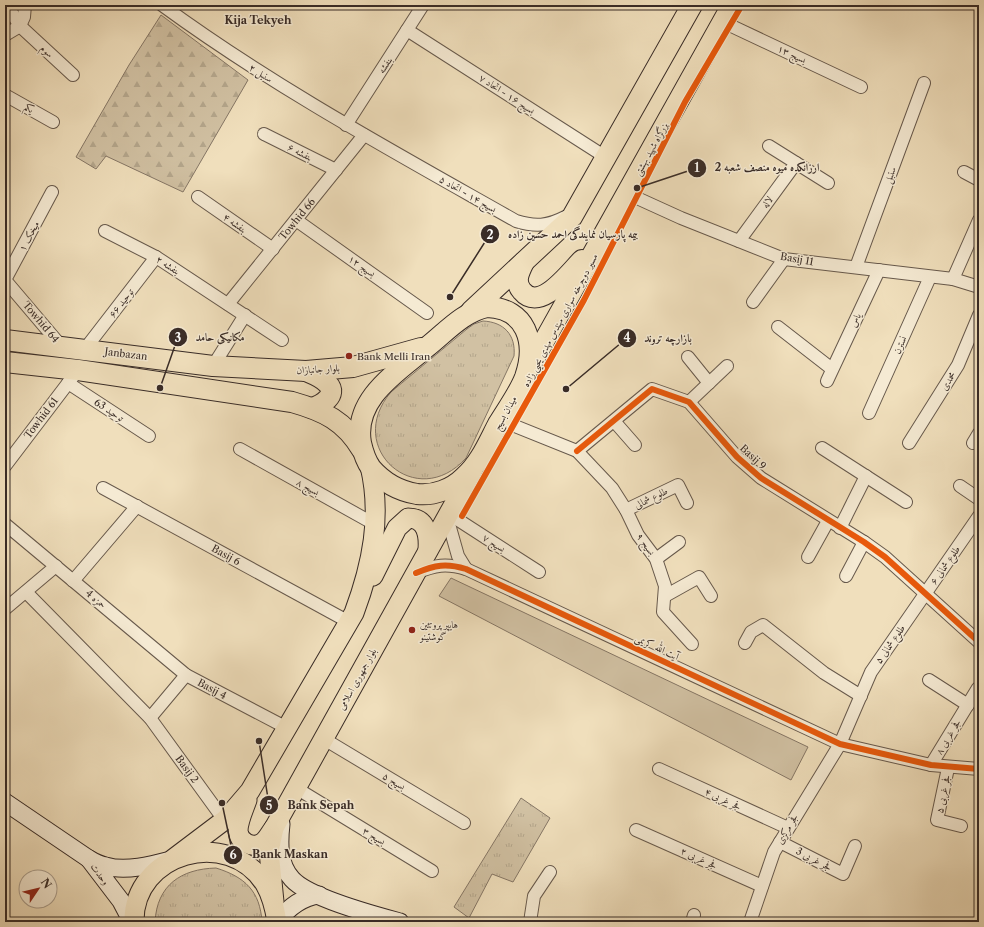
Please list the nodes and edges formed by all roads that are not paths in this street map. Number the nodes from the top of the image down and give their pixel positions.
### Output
1 (7, 5) edge
2 (25, 5) edge
3 (162, 5) edge
4 (423, 5) edge
5 (692, 5) edge
6 (727, 13) edge
7 (20, 26) junction
8 (407, 30) junction
9 (5, 36) edge
10 (73, 75) dead end
11 (924, 83) dead end
12 (861, 87) dead end
13 (5, 95) edge
14 (53, 122) dead end
15 (346, 125) junction
16 (264, 134) dead end
17 (364, 135) junction
18 (769, 146) dead end
19 (607, 158) junction
20 (796, 163) junction
21 (336, 170) junction
22 (964, 172) dead end
23 (979, 180) edge
24 (828, 183) dead end
25 (52, 192) dead end
26 (626, 193) junction
27 (198, 197) dead end
28 (577, 210) junction
29 (296, 220) junction
30 (979, 220) edge
31 (105, 232) dead end
32 (601, 238) junction
33 (739, 242) junction
34 (273, 249) junction
35 (156, 257) junction
36 (784, 259) junction
37 (524, 262) junction
38 (856, 267) junction
39 (879, 270) junction
40 (930, 278) junction
41 (953, 279) junction
42 (5, 280) edge
43 (979, 287) edge
44 (753, 302) dead end
45 (228, 304) junction
46 (427, 313) dead end
47 (245, 315) junction
48 (466, 315) junction
49 (979, 315) edge
50 (778, 327) dead end
51 (5, 340) edge
52 (282, 340) dead end
53 (433, 342) junction
54 (61, 346) junction
55 (85, 349) junction
56 (688, 357) dead end
57 (5, 362) edge
58 (213, 366) junction
59 (727, 366) dead end
60 (832, 369) junction
61 (306, 371) junction
62 (73, 377) junction
63 (524, 377) junction
64 (827, 381) dead end
65 (709, 383) junction
66 (689, 402) junction
67 (312, 408) junction
68 (869, 413) dead end
69 (500, 420) junction
70 (614, 421) junction
71 (149, 436) dead end
72 (909, 443) dead end
73 (635, 445) dead end
74 (822, 448) dead end
75 (240, 449) dead end
76 (577, 452) junction
77 (366, 459) junction
78 (476, 465) junction
79 (5, 466) edge
80 (866, 476) junction
81 (960, 486) dead end
82 (103, 488) dead end
83 (979, 499) edge
84 (906, 502) dead end
85 (687, 503) dead end
86 (137, 506) junction
87 (626, 510) junction
88 (448, 515) junction
89 (979, 516) edge
90 (828, 521) junction
91 (5, 524) edge
92 (376, 525) junction
93 (840, 528) junction
94 (679, 542) dead end
95 (864, 542) junction
96 (428, 550) junction
97 (808, 557) dead end
98 (656, 559) junction
99 (56, 566) junction
100 (466, 569) junction
101 (539, 572) dead end
102 (416, 573) junction
103 (846, 576) dead end
104 (73, 581) junction
105 (26, 592) junction
106 (925, 594) junction
107 (664, 596) junction
108 (711, 596) dead end
109 (5, 609) edge
110 (352, 618) junction
111 (979, 642) edge
112 (744, 643) dead end
113 (692, 644) dead end
114 (186, 675) junction
115 (928, 680) dead end
116 (978, 688) edge
117 (860, 696) junction
118 (968, 705) junction
119 (150, 718) junction
120 (286, 728) junction
121 (324, 739) junction
122 (840, 744) junction
123 (931, 766) junction
124 (948, 768) junction
125 (659, 769) dead end
126 (979, 769) edge
127 (296, 788) junction
128 (250, 791) junction
129 (5, 802) edge
130 (224, 820) junction
131 (278, 821) junction
132 (464, 823) dead end
133 (961, 826) dead end
134 (788, 828) junction
135 (636, 830) dead end
136 (780, 842) junction
137 (855, 846) dead end
138 (89, 859) junction
139 (173, 859) junction
140 (432, 871) dead end
141 (550, 872) dead end
142 (762, 886) junction
143 (319, 895) junction
144 (274, 902) junction
145 (366, 917) edge
146 (133, 922) edge
147 (277, 922) edge
148 (400, 922) edge
149 (530, 922) edge
150 (750, 922) edge

1 - 7 street, سوم
2 - 7 street
3 - 15 street, سنبل ۲
4 - 8 street, بنفشه
5 - 19 highway
6 - 12 street, بسیج ۱۳
6 - 26 highway, بزرگراه شهید بهشتی
7 - 9 street
7 - 10 street, سوم
8 - 15 street, بنفشه
8 - 19 street, بسیج ۱۶ - اتحاد ۷
11 - 38 street, سنبل
13 - 14 street, یکم
15 - 17 street, سنبل ۲
16 - 21 street, بنفشه ۶
17 - 21 street, Towhid 66
17 - 28 street, بسیج ۱۴ - اتحاد ۵
18 - 20 street
19 - 28 highway
20 - 24 street
20 - 33 street, لاله
21 - 29 street, Towhid 66
22 - 23 street
25 - 42 street, میخک ۱
26 - 32 highway, بزرگراه شهید بهشتی
26 - 33 street, Basij 11
27 - 34 street, بنفشه ۴
28 - 37 highway
29 - 34 street, Towhid 66
29 - 46 street, بسیج ۱۲
30 - 41 street
31 - 35 street, بنفشه ۲
32 - 37 highway
32 - 63 highway, بزرگراه شهید بهشتی
33 - 36 street, Basij 11
34 - 45 street, Towhid 66
35 - 45 street, بنفشه ۲
35 - 55 street, توحید ۶۶
36 - 38 street, Basij 11
36 - 44 street
37 - 48 highway
38 - 39 street, Basij 11
39 - 40 street, Basij 11
39 - 60 street, یاس
40 - 41 street, Basij 11
40 - 68 street, نسترن
41 - 43 street, Basij 11
42 - 54 street, Towhid 64
45 - 47 street, بنفشه ۲
47 - 52 street, بنفشه ۲
47 - 58 street
48 - 53 highway, میدان بسیج
48 - 63 highway, میدان بسیج
49 - 72 street, محمدی
50 - 60 street
51 - 54 highway, Janbazan
53 - 61 highway, بلوار جانبازان
53 - 77 highway, میدان بسیج
54 - 55 highway, Janbazan
55 - 58 highway, Janbazan
56 - 65 street
57 - 62 highway
58 - 61 highway, Janbazan
59 - 65 street
60 - 64 street, یاس
61 - 67 highway
62 - 67 highway
62 - 71 street, توحید 63
62 - 79 street, Towhid 61
63 - 69 highway, میدان بسیج
65 - 66 street
66 - 70 street
66 - 90 street, Basij 9
67 - 77 highway
69 - 76 street
69 - 78 highway, میدان بسیج
70 - 73 street
70 - 76 street
74 - 80 street
75 - 92 street, بسیج ۸
76 - 87 street, بسیج ۹
77 - 78 highway, میدان بسیج
77 - 92 main road
78 - 88 main road, بلوار جمهوری اسلامی
80 - 84 street
80 - 93 street
81 - 83 street
82 - 86 street, Basij 6
85 - 87 street, طلوع شمالی
86 - 104 street
86 - 110 street, Basij 6
87 - 98 street, بسیج ۹
88 - 96 main road, بلوار جمهوری اسلامی
88 - 100 street
88 - 101 street, بسیج ۷
89 - 106 street, طلوع شمالی ۶
90 - 93 street, Basij 9
90 - 97 street
91 - 99 street, حمزه 4
92 - 110 main road
93 - 95 street, Basij 9
94 - 98 street
95 - 103 street
95 - 106 street, Basij 9
96 - 102 main road, بلوار جمهوری اسلامی
96 - 110 main road
98 - 107 street, بسیج ۹
99 - 104 street, حمزه 4
99 - 105 street
100 - 102 street, آیت الله کریمی
100 - 122 street, آیت الله کریمی
102 - 121 main road, بلوار جمهوری اسلامی
104 - 114 street, حمزه 4
105 - 109 street
105 - 119 street, Basij 2
106 - 111 street, Basij 9
106 - 117 street, طلوع شمالی ۵
107 - 108 street
107 - 113 street, بسیج ۹
110 - 120 main road
112 - 117 street
114 - 119 street, Basij 4
114 - 120 street, Basij 4
115 - 118 street
116 - 118 street, فجر غربی ۸
117 - 122 street, طلوع شمالی ۵
118 - 123 street, فجر غربی ۸
119 - 130 street, Basij 2
120 - 128 main road
121 - 127 main road, بلوار جمهوری اسلامی
121 - 132 street, بسیج ۵
122 - 123 street, آیت الله کریمی
122 - 134 street, فجر مرکزی
123 - 124 street
124 - 126 street
124 - 133 street, فجر غربی ۵
125 - 134 street, فجر غربی ۴
127 - 131 main road, بلوار جمهوری اسلامی
127 - 140 street, بسیج ۳
128 - 130 main road
128 - 131 main road
129 - 138 main road
130 - 139 main road
131 - 143 main road
131 - 144 main road, بلوار جمهوری اسلامی
134 - 136 street, فجر مرکزی
135 - 142 street, فجر غربی ۲
136 - 137 street, فجر غربی 3
136 - 142 street, فجر مرکزی
138 - 139 main road, وحدت
138 - 146 main road, وحدت
139 - 144 main road
139 - 146 main road
141 - 149 street
142 - 150 street, فجر مرکزی
143 - 145 main road
143 - 147 main road
144 - 147 main road, بلوار جمهوری اسلامی
145 - 148 main road

